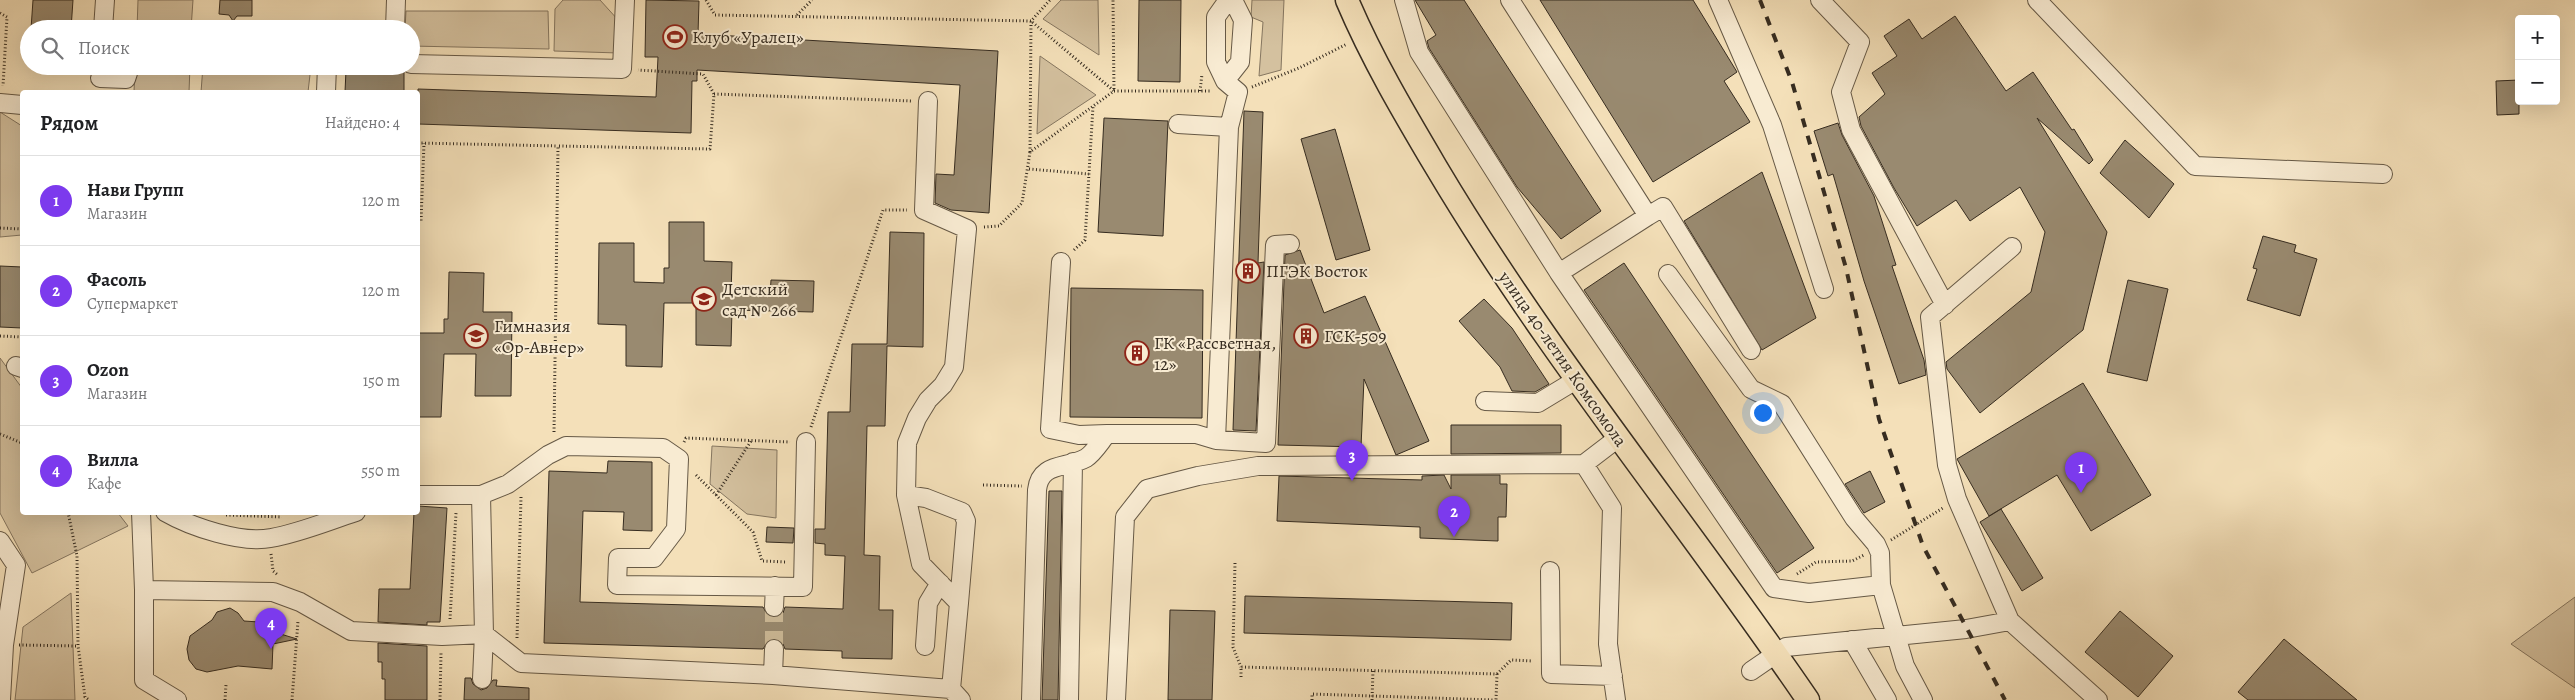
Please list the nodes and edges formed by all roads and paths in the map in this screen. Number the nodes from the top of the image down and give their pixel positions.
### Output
1 (105, 0) edge
2 (396, 0) edge
3 (625, 0) edge
4 (706, 0) edge
5 (812, 0) edge
6 (1050, 0) edge
7 (1112, 0) edge
8 (1228, 0) edge
9 (1233, 0) edge
10 (1347, 0) edge
11 (1404, 0) edge
12 (1510, 0) edge
13 (1718, 0) edge
14 (1820, 0) edge
15 (2037, 0) edge
16 (0, 13) edge
17 (796, 15) junction
18 (104, 20) edge
19 (395, 20) edge
20 (1031, 22) junction
21 (1347, 43) dead end
22 (420, 64) edge
23 (622, 69) junction
24 (127, 75) edge
25 (327, 75) edge
26 (100, 79) edge
27 (1232, 87) junction
28 (326, 90) edge
29 (1114, 91) junction
30 (714, 94) junction
31 (928, 101) joint
32 (1, 103) edge
33 (20, 105) edge
34 (1093, 106) junction
35 (1178, 124) dead end
36 (1229, 127) junction
37 (420, 143) edge
38 (424, 143) junction
39 (558, 146) junction
40 (1030, 152) junction
41 (1029, 170) junction
42 (1089, 174) junction
43 (2383, 174) dead end
44 (924, 210) junction
45 (1648, 216) junction
46 (420, 221) edge
47 (0, 228) edge
48 (20, 229) edge
49 (967, 229) junction
50 (1290, 244) dead end
51 (2012, 247) dead end
52 (1061, 262) joint
53 (1559, 272) junction
54 (1668, 274) dead end
55 (1824, 289) dead end
56 (1945, 305) junction
57 (0, 336) edge
58 (20, 337) edge
59 (1751, 350) dead end
60 (1576, 380) junction
61 (1485, 400) dead end
62 (556, 428) dead end
63 (0, 434) edge
64 (1107, 434) junction
65 (1618, 438) junction
66 (752, 440) junction
67 (1216, 440) junction
68 (20, 442) edge
69 (806, 442) junction
70 (679, 459) junction
71 (1073, 462) junction
72 (1584, 464) junction
73 (983, 484) dead end
74 (1037, 486) junction
75 (522, 491) dead end
76 (906, 494) junction
77 (420, 495) edge
78 (481, 495) junction
79 (716, 495) junction
80 (457, 496) junction
81 (1957, 499) junction
82 (69, 515) edge
83 (141, 515) edge
84 (170, 515) edge
85 (220, 515) dead end
86 (336, 515) edge
87 (302, 520) edge
88 (0, 541) edge
89 (1877, 548) junction
90 (272, 556) dead end
91 (803, 562) junction
92 (1235, 563) dead end
93 (1550, 571) dead end
94 (280, 576) dead end
95 (940, 583) junction
96 (1881, 585) junction
97 (775, 586) junction
98 (1774, 588) junction
99 (144, 590) junction
100 (300, 602) junction
101 (959, 603) junction
102 (774, 607) tunnel mouth
103 (2010, 621) junction
104 (484, 634) junction
105 (442, 636) junction
106 (1896, 636) junction
107 (1852, 640) junction
108 (78, 646) junction
109 (925, 646) dead end
110 (774, 649) tunnel mouth
111 (6, 652) edge
112 (1776, 653) junction
113 (521, 663) junction
114 (1241, 667) junction
115 (1373, 670) junction
116 (1751, 671) dead end
117 (773, 675) junction
118 (1613, 676) junction
119 (1241, 677) dead end
120 (482, 679) dead end
121 (226, 685) dead end
122 (956, 695) edge
123 (1372, 698) edge
124 (1, 700) edge
125 (89, 700) edge
126 (177, 700) edge
127 (225, 700) edge
128 (292, 700) edge
129 (440, 700) edge
130 (1031, 700) edge
131 (1069, 700) edge
132 (1116, 700) edge
133 (1312, 700) edge
134 (1495, 700) edge
135 (1616, 700) edge
136 (1808, 700) edge
137 (1887, 700) edge
138 (1923, 700) edge
139 (2098, 700) edge

1 - 18 street
2 - 19 street
3 - 23 street
4 - 17 path
5 - 17 path
6 - 20 path
7 - 29 path
8 - 27 street
9 - 27 street
10 - 60 main road, улица 40-летия Комсомола
11 - 53 street
12 - 45 street
13 - 55 street
14 - 56 street
15 - 43 street
16 - 32 path
17 - 20 path
20 - 29 path
20 - 40 path
21 - 27 path
22 - 23 street
23 - 30 path
24 - 26 street
25 - 28 street
27 - 29 path
27 - 36 street
29 - 34 path
30 - 31 path
30 - 39 path
31 - 44 street
32 - 33 street
34 - 40 path
34 - 42 path
35 - 36 street
36 - 67 street
37 - 38 path
38 - 39 path
38 - 46 path
39 - 62 path
40 - 41 path
41 - 42 path
41 - 49 path
42 - 52 path
44 - 49 street
44 - 69 path
45 - 53 street
45 - 59 street
47 - 48 path
49 - 76 street
50 - 67 street
51 - 56 street
52 - 64 street
53 - 98 street
54 - 89 street
56 - 81 street
57 - 58 path
60 - 61 street
60 - 65 main road, улица 40-летия Комсомола
63 - 68 path
64 - 67 street
64 - 71 street
65 - 72 street
65 - 112 main road, улица 40-летия Комсомола
66 - 69 path
66 - 70 path
66 - 79 path
69 - 91 street
70 - 78 street
70 - 79 path
70 - 97 street
71 - 74 street
71 - 131 street
72 - 118 street
72 - 132 street
73 - 74 path
74 - 130 street
75 - 113 path
76 - 95 street
76 - 101 street
77 - 80 street
78 - 80 street
78 - 104 street
79 - 91 path
80 - 105 path
81 - 89 path
81 - 103 street
82 - 108 path
83 - 99 street
84 - 87 street
85 - 87 path
86 - 87 street
88 - 111 street
89 - 96 street
89 - 98 path
90 - 94 path
91 - 97 street
92 - 114 path
93 - 118 street
95 - 101 street
95 - 109 street
96 - 98 street
96 - 106 street
97 - 102 street
99 - 100 street
99 - 126 street
100 - 105 street
100 - 128 path
101 - 122 street
103 - 106 street
103 - 139 street
104 - 105 street
104 - 113 street
104 - 120 street
105 - 129 path
106 - 107 street
106 - 138 street
107 - 112 street
107 - 137 street
108 - 111 path
108 - 125 path
110 - 117 street
111 - 124 street
112 - 116 street
112 - 136 main road, улица 40-летия Комсомола
113 - 117 street
114 - 115 path
114 - 119 path
115 - 123 path
115 - 134 path
117 - 122 street
118 - 135 street
121 - 127 path
123 - 133 path
123 - 134 path

